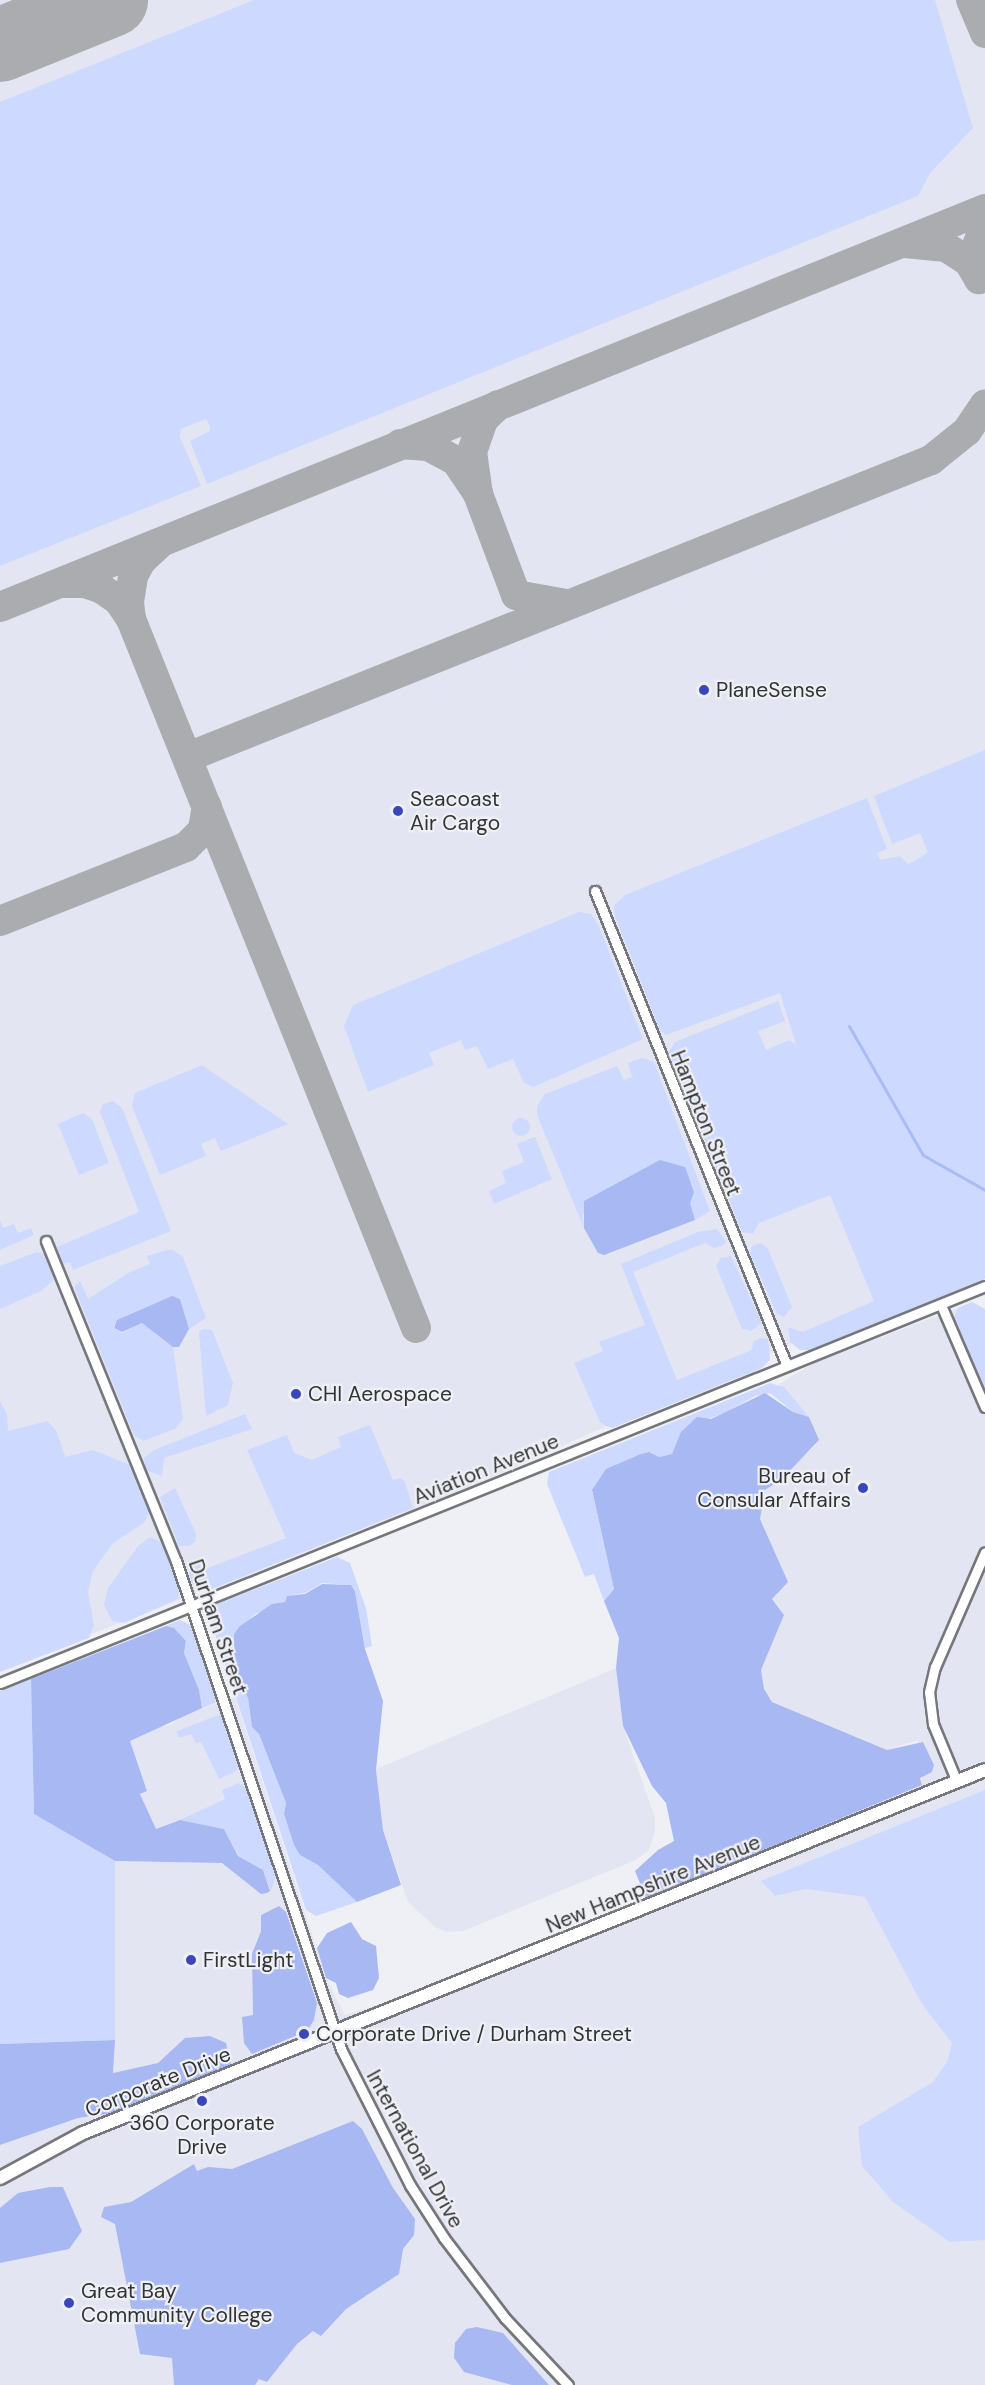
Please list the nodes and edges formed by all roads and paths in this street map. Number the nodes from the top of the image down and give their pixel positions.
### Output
1 (596, 891) dead end
2 (46, 1241) dead end
3 (985, 1286) edge
4 (941, 1305) junction
5 (788, 1366) junction
6 (985, 1407) edge
7 (985, 1552) edge
8 (192, 1606) junction
9 (0, 1683) edge
10 (985, 1770) edge
11 (957, 1782) junction
12 (335, 2033) junction
13 (0, 2178) edge
14 (568, 2385) edge

1 - 5 street, Hampton Street
2 - 8 street, Durham Street
3 - 4 street, Aviation Avenue
4 - 5 street, Aviation Avenue
4 - 6 street
5 - 8 street, Aviation Avenue
7 - 11 street
8 - 9 street, Aviation Avenue
8 - 12 street, Durham Street
10 - 11 street, New Hampshire Avenue
11 - 12 street, New Hampshire Avenue
12 - 13 street, Corporate Drive
12 - 14 street, International Drive

